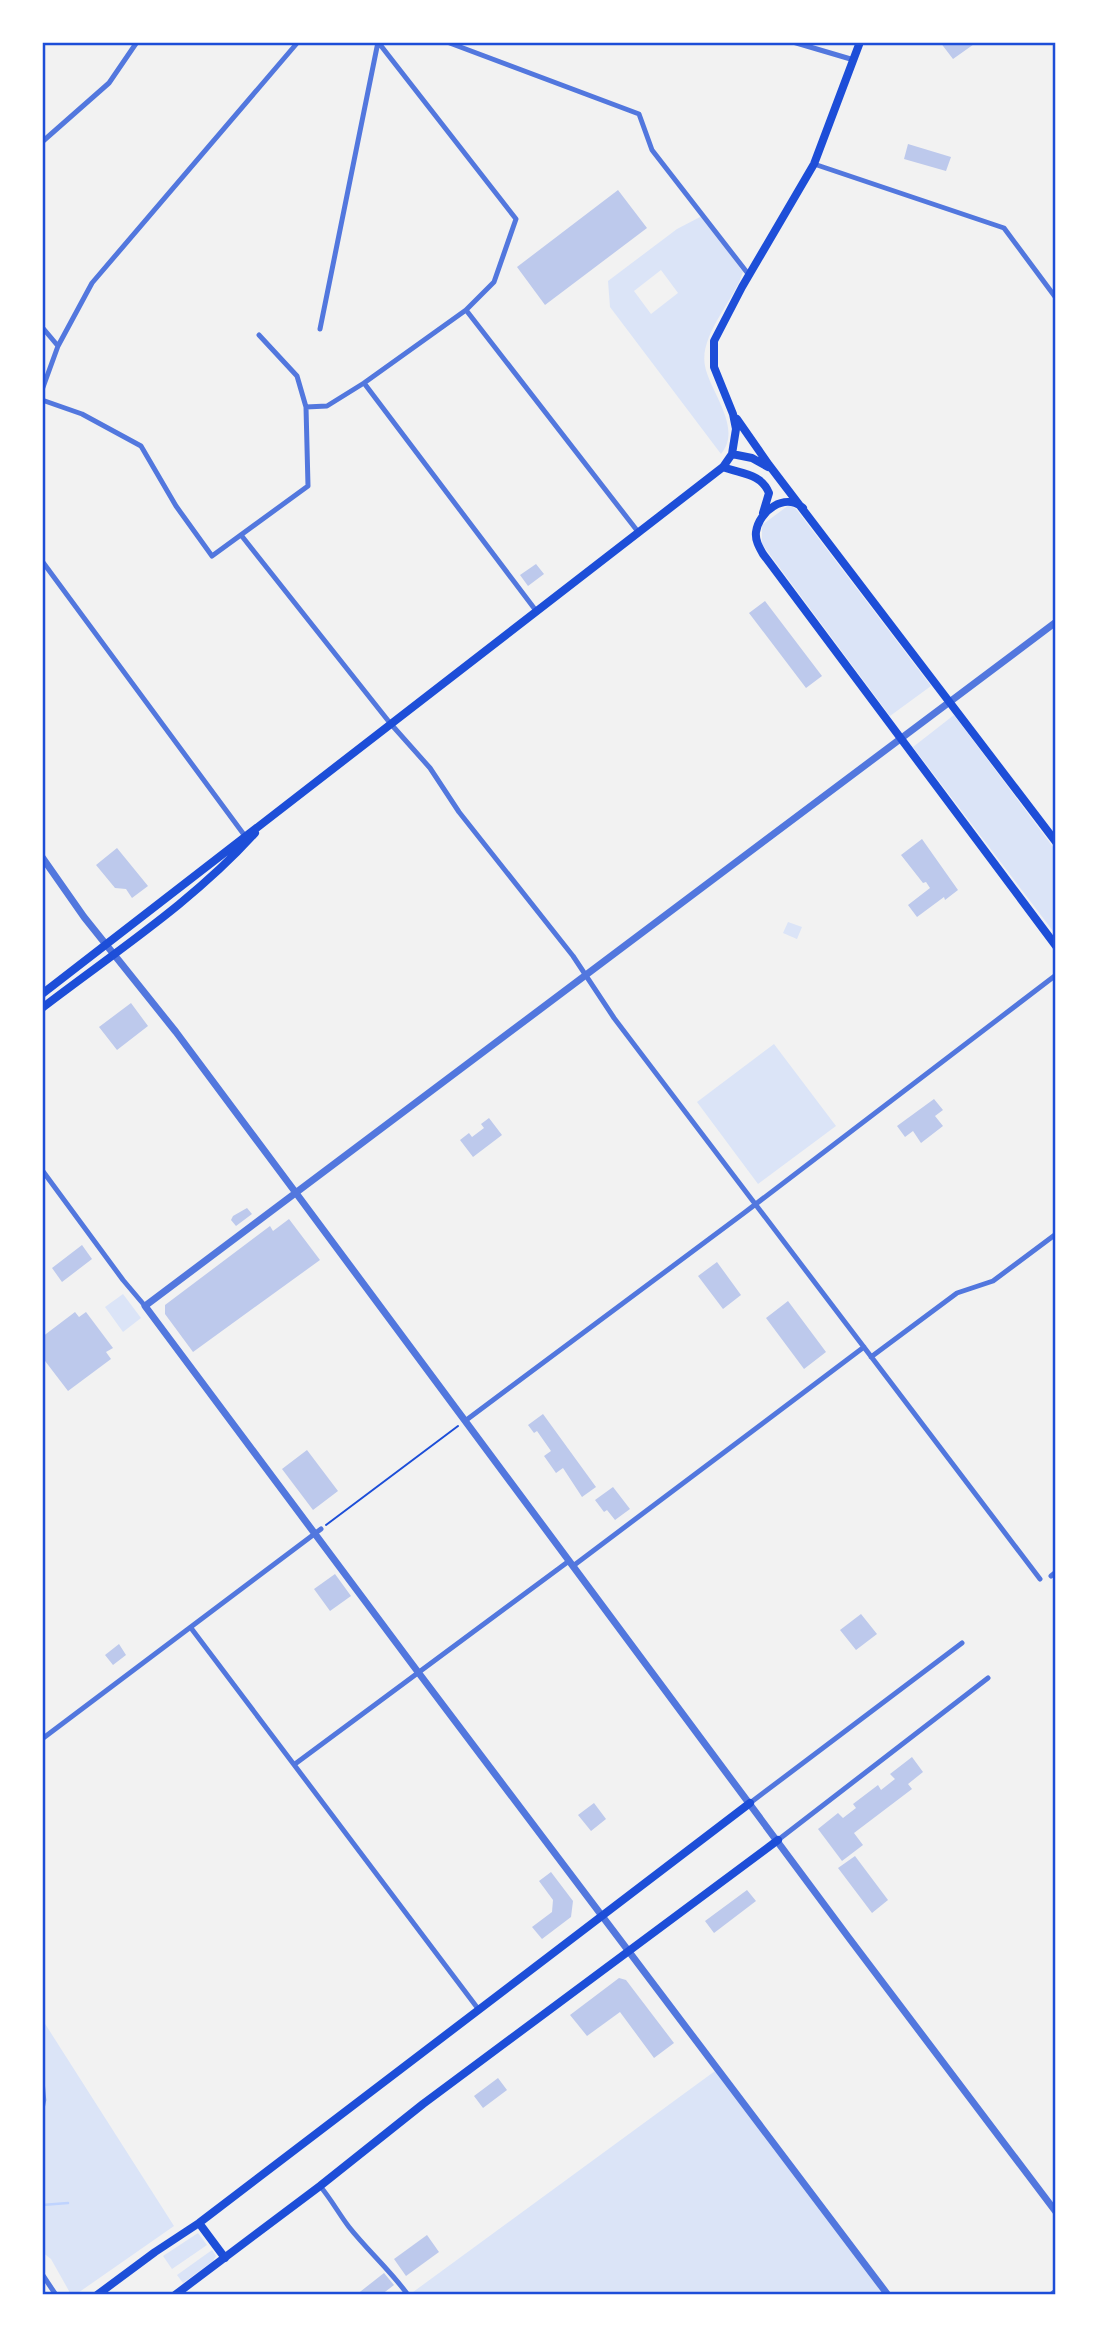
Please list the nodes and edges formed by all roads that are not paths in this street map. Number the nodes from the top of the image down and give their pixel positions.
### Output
1 (136, 42) edge
2 (298, 42) edge
3 (378, 42) edge
4 (384, 42) edge
5 (396, 42) edge
6 (447, 42) edge
7 (793, 42) edge
8 (860, 42) edge
9 (854, 60) junction
10 (42, 142) edge
11 (814, 164) junction
12 (749, 275) junction
13 (1056, 298) edge
14 (466, 310) junction
15 (42, 327) edge
16 (320, 329) dead end
17 (259, 335) dead end
18 (58, 346) junction
19 (364, 383) junction
20 (42, 390) edge
21 (42, 400) edge
22 (306, 407) junction
23 (733, 414) junction
24 (732, 454) junction
25 (723, 467) junction
26 (775, 472) junction
27 (803, 508) junction
28 (761, 519) junction
29 (639, 533) junction
30 (241, 534) junction
31 (42, 561) edge
32 (537, 612) junction
33 (1056, 622) edge
34 (950, 701) junction
35 (390, 723) junction
36 (901, 739) junction
37 (279, 809) junction
38 (245, 836) junction
39 (1056, 842) edge
40 (42, 857) edge
41 (105, 945) junction
42 (1056, 946) edge
43 (113, 954) junction
44 (585, 975) junction
45 (1056, 975) edge
46 (42, 994) edge
47 (42, 1009) edge
48 (42, 1170) edge
49 (296, 1193) junction
50 (755, 1204) junction
51 (1056, 1234) edge
52 (145, 1306) junction
53 (864, 1347) junction
54 (871, 1357) junction
55 (465, 1421) junction
56 (318, 1531) junction
57 (571, 1563) junction
58 (1040, 1579) dead end
59 (191, 1628) junction
60 (962, 1643) dead end
61 (418, 1672) junction
62 (988, 1678) dead end
63 (42, 1739) edge
64 (295, 1764) junction
65 (750, 1803) junction
66 (778, 1840) junction
67 (602, 1914) junction
68 (629, 1950) junction
69 (479, 2010) junction
70 (320, 2186) junction
71 (1056, 2212) edge
72 (199, 2223) junction
73 (225, 2258) junction
74 (42, 2274) edge
75 (1056, 2292) edge
76 (56, 2295) edge
77 (97, 2295) edge
78 (175, 2295) edge
79 (408, 2295) edge
80 (888, 2295) edge
81 (1052, 2295) edge

1 - 10 street
2 - 18 street
3 - 14 street
3 - 16 street
4 - 5 street
6 - 12 street
7 - 9 street
8 - 9 main road
9 - 11 main road
11 - 12 main road
11 - 13 street
12 - 23 main road
14 - 19 street
14 - 29 street
15 - 18 street
17 - 22 street
18 - 20 street
19 - 22 street
19 - 32 street
21 - 30 street
22 - 30 street
23 - 24 main road
23 - 26 main road
24 - 25 main road
24 - 26 main road
25 - 28 main road
25 - 29 main road
26 - 27 main road
27 - 28 main road
27 - 34 main road
28 - 36 main road
29 - 32 main road
30 - 35 street
31 - 38 street
32 - 35 main road
33 - 34 street
34 - 36 street
34 - 39 main road
35 - 37 main road
35 - 44 street
36 - 42 main road
36 - 44 street
37 - 38 main road
37 - 43 main road
38 - 41 main road
40 - 41 street
41 - 43 street
41 - 46 main road
43 - 47 main road
43 - 49 street
44 - 49 street
44 - 50 street
45 - 50 street
48 - 52 street
49 - 52 street
49 - 55 street
50 - 53 street
50 - 55 street
51 - 54 street
52 - 56 street
53 - 54 street
53 - 57 street
54 - 58 street
55 - 57 street
56 - 59 street
56 - 61 street
57 - 61 street
57 - 65 street
59 - 63 street
59 - 64 street
60 - 65 street
61 - 64 street
61 - 67 street
62 - 66 street
64 - 69 street
65 - 66 street
65 - 67 main road
66 - 68 main road
66 - 71 street
67 - 68 street
67 - 69 main road
68 - 70 main road
68 - 80 street
69 - 72 main road
70 - 73 main road
70 - 79 street
72 - 73 main road
72 - 77 main road
73 - 78 main road
74 - 76 street
75 - 81 street

